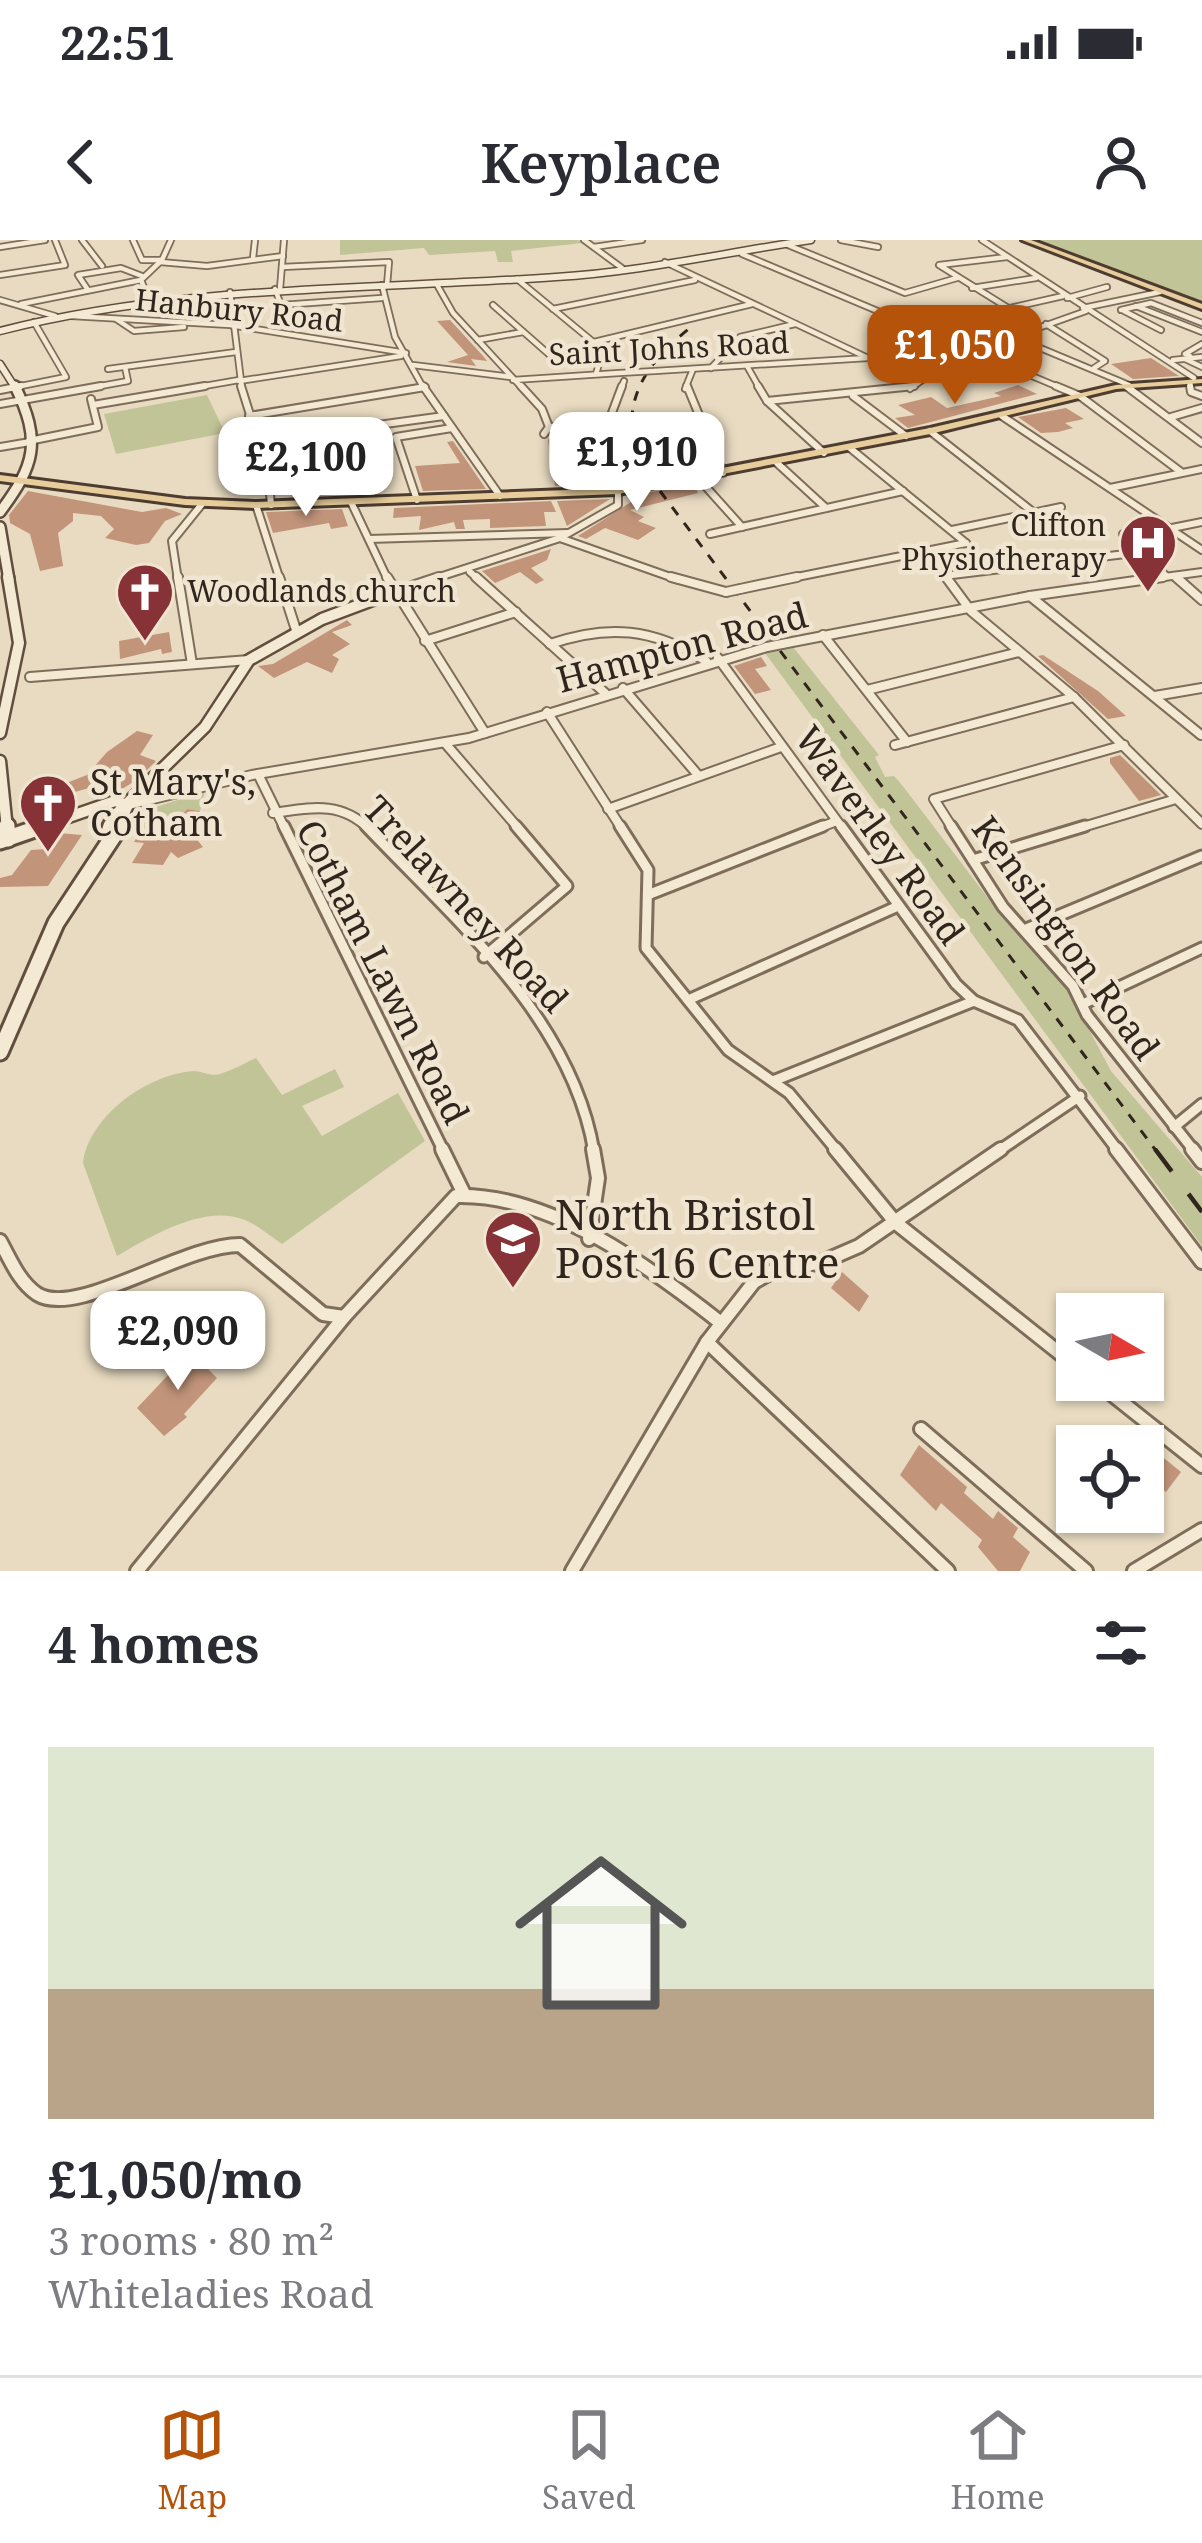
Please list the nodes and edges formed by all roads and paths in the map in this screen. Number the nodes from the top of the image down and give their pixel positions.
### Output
1 (45, 240) edge
2 (56, 240) edge
3 (82, 240) edge
4 (134, 240) edge
5 (171, 240) edge
6 (255, 240) edge
7 (284, 240) edge
8 (584, 240) edge
9 (642, 240) edge
10 (811, 240) edge
11 (841, 240) edge
12 (982, 240) edge
13 (1025, 240) edge
14 (0, 243) edge
15 (788, 245) junction
16 (878, 247) dead end
17 (594, 248) junction
18 (742, 254) junction
19 (283, 256) junction
20 (1007, 257) junction
21 (253, 258) junction
22 (161, 261) junction
23 (665, 262) junction
24 (102, 266) dead end
25 (282, 267) junction
26 (622, 268) junction
27 (888, 274) dead end
28 (142, 278) junction
29 (957, 278) junction
30 (1036, 278) junction
31 (517, 279) junction
32 (870, 279) junction
33 (0, 280) edge
34 (695, 280) junction
35 (436, 283) junction
36 (385, 285) junction
37 (1107, 287) dead end
38 (972, 288) junction
39 (277, 289) junction
40 (88, 290) junction
41 (230, 292) junction
42 (1160, 292) junction
43 (27, 294) dead end
44 (1065, 297) junction
45 (382, 298) junction
46 (39, 299) junction
47 (0, 300) edge
48 (150, 302) junction
49 (21, 304) junction
50 (752, 304) junction
51 (1108, 304) junction
52 (494, 305) dead end
53 (1136, 306) junction
54 (1008, 308) junction
55 (1202, 308) edge
56 (554, 309) junction
57 (949, 310) dead end
58 (1084, 310) junction
59 (1121, 310) junction
60 (70, 313) junction
61 (55, 316) junction
62 (999, 316) dead end
63 (34, 322) junction
64 (1202, 323) edge
65 (795, 324) junction
66 (1046, 324) junction
67 (241, 327) junction
68 (0, 331) edge
69 (1161, 331) dead end
70 (523, 332) junction
71 (1202, 332) edge
72 (1016, 336) junction
73 (478, 340) junction
74 (594, 342) junction
75 (1202, 344) edge
76 (236, 352) junction
77 (971, 352) junction
78 (406, 354) junction
79 (911, 356) junction
80 (552, 357) dead end
81 (1189, 357) junction
82 (1202, 357) edge
83 (868, 358) junction
84 (1172, 360) dead end
85 (0, 364) edge
86 (413, 364) junction
87 (747, 366) junction
88 (125, 367) junction
89 (1202, 367) edge
90 (711, 368) junction
91 (1094, 368) junction
92 (108, 369) dead end
93 (693, 369) junction
94 (596, 374) junction
95 (512, 378) junction
96 (1197, 379) edge
97 (239, 381) junction
98 (624, 381) dead end
99 (1128, 385) junction
100 (424, 387) junction
101 (16, 388) junction
102 (0, 390) edge
103 (853, 396) junction
104 (1077, 396) junction
105 (1202, 396) edge
106 (91, 397) junction
107 (23, 400) junction
108 (767, 401) junction
109 (0, 404) edge
110 (1201, 409) edge
111 (249, 416) junction
112 (444, 416) junction
113 (1002, 416) junction
114 (1171, 417) junction
115 (356, 428) dead end
116 (452, 428) junction
117 (930, 431) junction
118 (906, 436) junction
119 (29, 442) junction
120 (1202, 442) edge
121 (0, 447) edge
122 (850, 448) junction
123 (824, 453) junction
124 (777, 463) junction
125 (1202, 469) edge
126 (1180, 472) junction
127 (723, 473) junction
128 (0, 478) edge
129 (698, 478) junction
130 (24, 482) junction
131 (1110, 488) junction
132 (618, 491) junction
133 (903, 491) junction
134 (495, 493) junction
135 (416, 500) junction
136 (351, 502) junction
137 (202, 504) junction
138 (256, 505) junction
139 (271, 505) junction
140 (1061, 507) dead end
141 (826, 508) junction
142 (0, 512) edge
143 (1033, 512) junction
144 (1202, 521) edge
145 (0, 527) edge
146 (742, 527) junction
147 (1170, 528) junction
148 (952, 530) junction
149 (569, 534) junction
150 (710, 534) dead end
151 (1123, 534) dead end
152 (369, 539) junction
153 (2, 547) edge
154 (1202, 550) edge
155 (926, 551) junction
156 (1142, 552) junction
157 (472, 571) junction
158 (1202, 572) edge
159 (1169, 575) junction
160 (944, 576) junction
161 (394, 592) junction
162 (1030, 596) junction
163 (1202, 600) edge
164 (967, 608) junction
165 (516, 612) junction
166 (296, 633) junction
167 (823, 635) junction
168 (425, 641) junction
169 (550, 644) junction
170 (1019, 652) junction
171 (249, 660) junction
172 (712, 660) junction
173 (192, 664) junction
174 (30, 677) dead end
175 (6, 679) edge
176 (622, 688) junction
177 (1202, 688) edge
178 (867, 690) junction
179 (605, 693) junction
180 (1155, 696) junction
181 (1074, 697) junction
182 (548, 712) junction
183 (0, 733) edge
184 (485, 733) junction
185 (1201, 735) edge
186 (907, 742) junction
187 (446, 743) junction
188 (895, 745) dead end
189 (1124, 745) junction
190 (781, 747) junction
191 (0, 761) edge
192 (170, 765) junction
193 (258, 774) junction
194 (698, 776) junction
195 (181, 790) junction
196 (161, 792) junction
197 (1176, 799) junction
198 (128, 805) junction
199 (608, 808) junction
200 (273, 813) junction
201 (834, 822) junction
202 (1202, 824) edge
203 (9, 839) edge
204 (1202, 856) edge
205 (974, 860) junction
206 (650, 894) junction
207 (896, 907) junction
208 (1024, 930) junction
209 (1202, 948) edge
210 (484, 957) junction
211 (688, 1000) junction
212 (974, 1001) junction
213 (1085, 1003) junction
214 (5, 1022) edge
215 (0, 1052) edge
216 (773, 1081) junction
217 (1080, 1096) junction
218 (1202, 1104) edge
219 (1174, 1127) junction
220 (1202, 1162) edge
221 (464, 1194) junction
222 (896, 1223) junction
223 (589, 1239) junction
224 (0, 1241) edge
225 (1202, 1262) edge
226 (344, 1317) junction
227 (721, 1323) junction
228 (706, 1342) junction
229 (1056, 1350) edge
230 (1120, 1401) edge
231 (921, 1429) dead end
232 (1202, 1466) edge
233 (1202, 1530) edge
234 (137, 1571) edge
235 (572, 1571) edge
236 (948, 1571) edge
237 (1086, 1571) edge
238 (1135, 1571) edge

1 - 14 street
2 - 33 street
3 - 24 street
4 - 22 street
5 - 22 street
6 - 21 street
7 - 19 street
8 - 17 street
9 - 17 street
10 - 15 street
11 - 16 street
12 - 20 street
13 - 42 main road
15 - 18 street
15 - 32 street
17 - 26 street
18 - 23 street
18 - 77 street
19 - 21 street
19 - 25 street
20 - 29 street
20 - 30 street
21 - 22 street
22 - 28 street
23 - 26 street
23 - 34 street
25 - 36 street
25 - 39 street
26 - 31 street
27 - 32 street
28 - 40 street
28 - 40 street
28 - 48 street
29 - 32 street
29 - 38 street
30 - 38 street
30 - 44 street
31 - 35 street
31 - 56 street
34 - 50 street
34 - 56 street
35 - 36 street
35 - 73 street
36 - 39 street
36 - 45 street
37 - 44 street
38 - 54 street
39 - 41 street
39 - 45 street
40 - 46 street
41 - 48 street
41 - 67 street
42 - 51 street
42 - 55 main road
43 - 46 street
44 - 54 street
44 - 58 street
45 - 78 street
46 - 49 street
47 - 49 street
48 - 60 street
49 - 61 street
50 - 65 street
50 - 74 street
51 - 58 street
51 - 59 street
52 - 70 street
53 - 59 street
53 - 64 street
53 - 71 street
54 - 62 street
56 - 74 street
57 - 72 street
58 - 66 street
58 - 96 street
59 - 69 street
60 - 61 street
60 - 67 street, Hanbury Road
61 - 63 street
63 - 68 street
63 - 101 street
65 - 83 street
65 - 90 street
66 - 72 street
66 - 91 street
67 - 76 street
67 - 78 street, Hanbury Road
70 - 73 street
70 - 80 street
72 - 91 street
73 - 95 street
74 - 94 street
75 - 81 street
76 - 88 street
76 - 97 street
77 - 79 street, Saint Johns Road
77 - 104 street
78 - 86 street
78 - 97 street
79 - 83 street, Saint Johns Road
79 - 103 street
81 - 82 street
81 - 84 street
81 - 89 street
83 - 87 street, Saint Johns Road
85 - 101 street
86 - 95 street, Saint Johns Road
86 - 100 street
87 - 90 street, Saint Johns Road
87 - 108 street
88 - 92 street
88 - 106 street
90 - 93 street, Saint Johns Road
91 - 99 street
93 - 94 street, Saint Johns Road, bridge
93 - 127 street
94 - 95 street, Saint Johns Road
95 - 98 street
96 - 99 main road
96 - 105 street
97 - 106 street
97 - 111 street
99 - 104 main road
99 - 114 street
100 - 111 street
100 - 112 street
101 - 102 street
101 - 107 street
103 - 108 street
103 - 118 street
104 - 113 main road
104 - 126 street
106 - 107 street
106 - 119 street
107 - 109 street
107 - 119 street
108 - 123 street
110 - 114 street
111 - 139 street
112 - 115 street
112 - 116 street
113 - 117 main road
113 - 131 street
114 - 120 street
116 - 134 street
116 - 135 street
117 - 118 main road
117 - 143 street
118 - 122 main road
119 - 121 street
119 - 130 street
122 - 123 main road
122 - 133 street
123 - 124 main road
124 - 127 main road
124 - 141 street
125 - 126 street
126 - 131 street
127 - 129 main road
128 - 130 main road
129 - 132 main road
129 - 146 street
130 - 137 main road
130 - 142 street
131 - 147 street
132 - 134 main road
132 - 149 street
133 - 141 street
133 - 148 street
134 - 135 main road
135 - 136 main road
136 - 139 main road
136 - 152 street
137 - 138 main road
137 - 173 street
138 - 139 main road
138 - 166 street
140 - 143 street
141 - 146 street
143 - 148 street
144 - 147 street
145 - 153 street
146 - 150 street
147 - 154 street
148 - 155 street
149 - 152 street
149 - 155 street, bridge
149 - 157 street
151 - 156 street
152 - 161 street
153 - 175 street
155 - 160 street
156 - 159 street
156 - 160 street
157 - 161 street
157 - 165 street
158 - 159 street, Hampton Road
159 - 162 street, Hampton Road
159 - 163 street
160 - 164 street
161 - 166 street
161 - 168 street
162 - 164 street, Hampton Road
162 - 180 street
164 - 167 street, Hampton Road
164 - 170 street
165 - 168 street
165 - 169 street
166 - 171 street
167 - 172 street, Hampton Road, bridge
167 - 178 street
168 - 184 street
169 - 172 street
169 - 179 street
170 - 178 street
170 - 181 street
171 - 173 street
171 - 192 street
172 - 176 street, Hampton Road
172 - 190 street, Waverley Road
173 - 174 street
175 - 183 street
176 - 179 street, Hampton Road
176 - 194 street
177 - 180 street
178 - 186 street
179 - 182 street, Hampton Road
180 - 185 street
181 - 186 street
181 - 189 street
182 - 184 street, Hampton Road
182 - 199 street
184 - 187 street, Hampton Road
186 - 188 street
187 - 193 street, Hampton Road
187 - 210 street
189 - 197 street
189 - 205 street, Kensington Road
190 - 194 street
190 - 201 street, Waverley Road
191 - 203 street
192 - 196 street
192 - 198 street
193 - 195 street, Hampton Road
193 - 200 street, Cotham Lawn Road
194 - 199 street
195 - 196 street, Hampton Road
195 - 198 street, Hampton Road
196 - 198 street, Hampton Road
197 - 202 street
197 - 205 street
198 - 203 street
198 - 214 street
199 - 206 street
200 - 210 street, Trelawney Road
200 - 221 street, Cotham Lawn Road
201 - 206 street
201 - 207 street, Waverley Road
204 - 208 street
205 - 208 street, Kensington Road
206 - 211 street
207 - 211 street
207 - 212 street, Waverley Road
208 - 213 street, Kensington Road
209 - 213 street
210 - 223 street, Trelawney Road
211 - 216 street
212 - 216 street
212 - 217 street, Waverley Road
213 - 219 street, Kensington Road
214 - 215 street
216 - 222 street
217 - 222 street
217 - 225 street
218 - 219 street
219 - 220 street, Kensington Road
221 - 223 street
221 - 226 street
222 - 227 street
222 - 229 street
223 - 227 street
224 - 226 street
226 - 234 street
227 - 228 street
228 - 235 street
228 - 236 street
230 - 232 street
231 - 237 street
233 - 238 street

